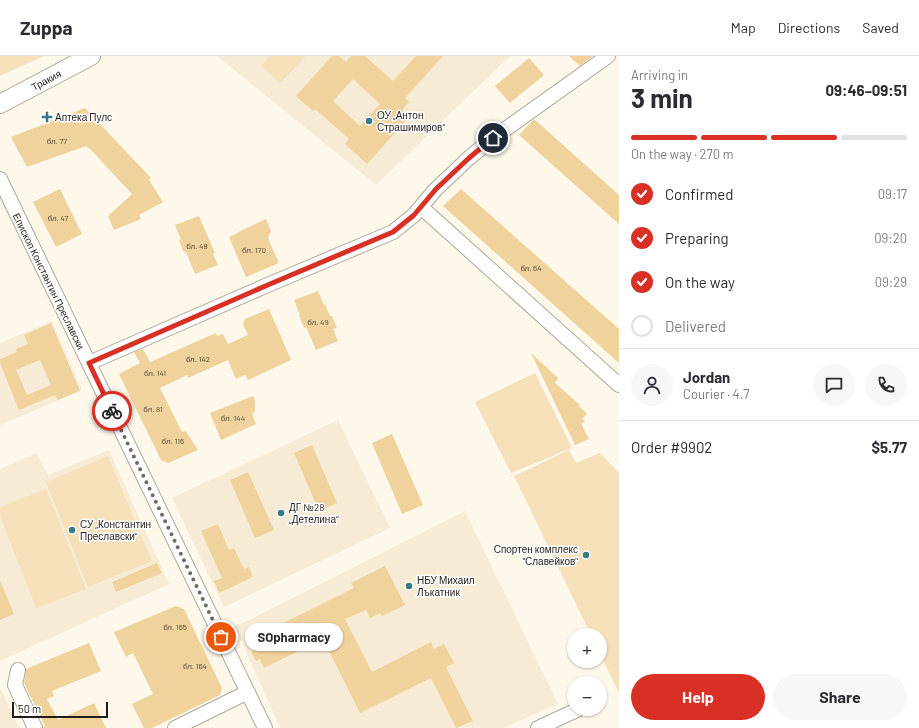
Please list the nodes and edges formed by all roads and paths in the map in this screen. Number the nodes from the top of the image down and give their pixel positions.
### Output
1 (91, 56) edge
2 (608, 56) edge
3 (0, 104) edge
4 (0, 179) edge
5 (421, 206) junction
6 (89, 363) junction
7 (619, 385) edge
8 (18, 670) dead end
9 (248, 692) junction
10 (567, 715) edge
11 (35, 728) edge
12 (175, 728) edge
13 (265, 728) edge
14 (538, 728) edge

1 - 3 main road, Тракия
2 - 5 street
4 - 6 street, Епископ Константин Преславски
5 - 6 street
5 - 7 street
6 - 9 street, Епископ Константин Преславски
8 - 11 street
9 - 12 street
9 - 13 street, Епископ Константин Преславски
10 - 14 street

